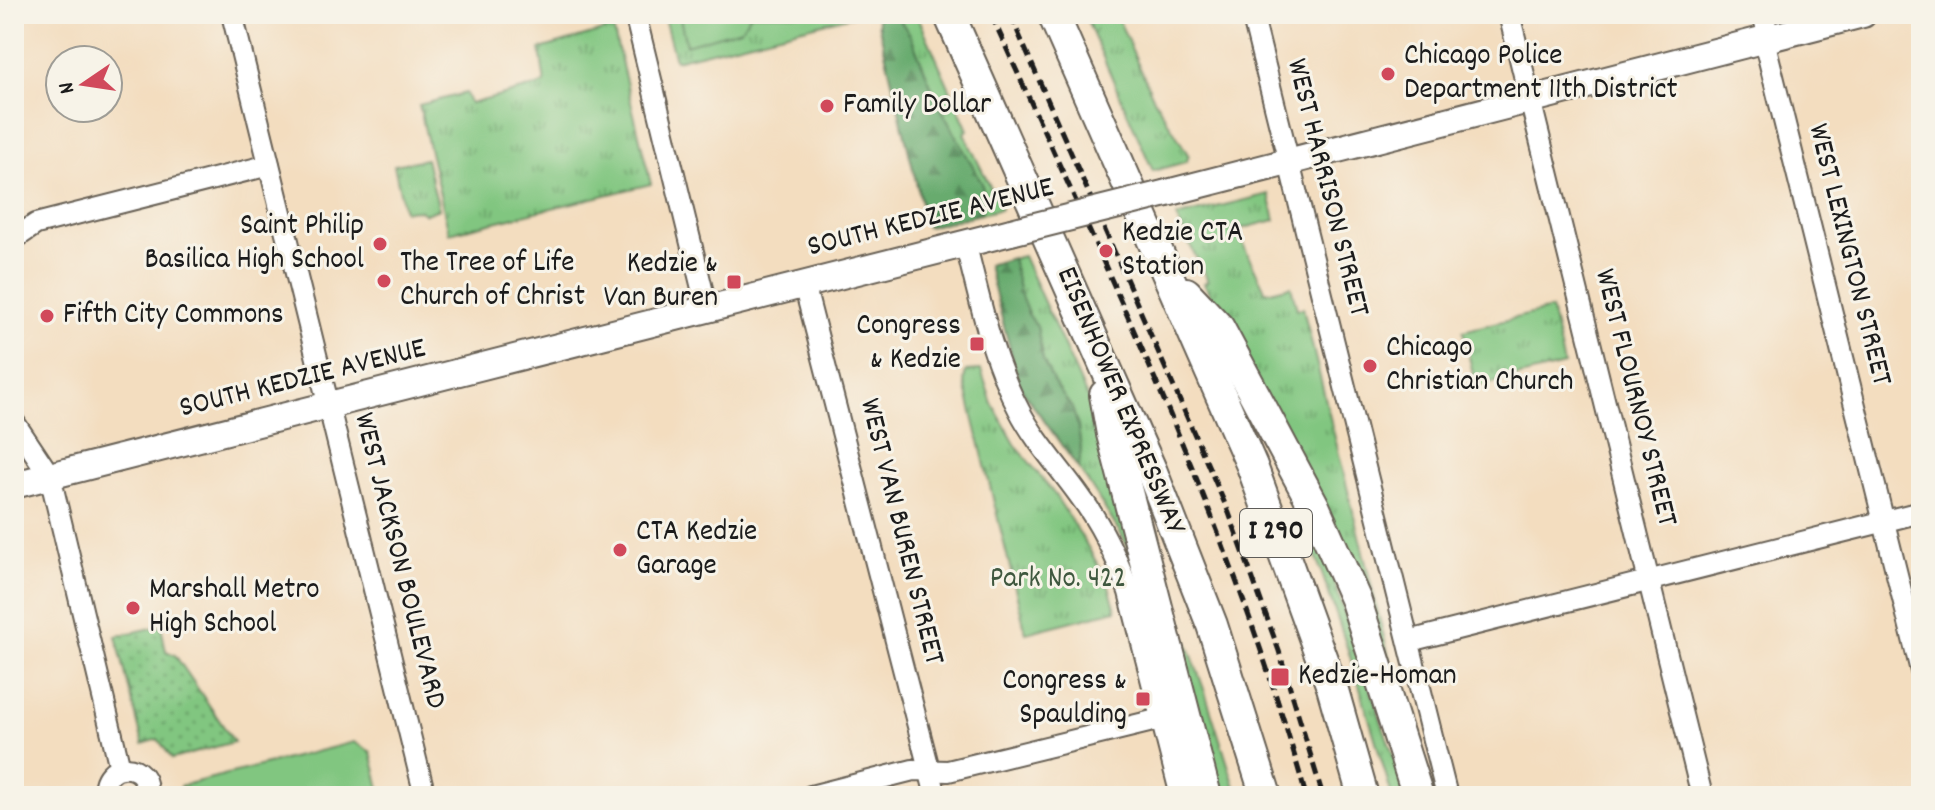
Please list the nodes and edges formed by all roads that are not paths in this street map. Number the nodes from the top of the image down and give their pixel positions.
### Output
1 (232, 14) edge
2 (635, 14) edge
3 (949, 14) edge
4 (1053, 14) edge
5 (1252, 14) edge
6 (1509, 14) edge
7 (1863, 14) edge
8 (1765, 31) edge
9 (1530, 100) junction
10 (1289, 163) junction
11 (269, 165) junction
12 (14, 239) edge
13 (965, 242) junction
14 (1171, 277) junction
15 (804, 284) junction
16 (707, 309) junction
17 (1096, 350) junction
18 (329, 406) junction
19 (14, 422) edge
20 (50, 476) junction
21 (14, 485) edge
22 (1921, 512) edge
23 (1884, 521) junction
24 (1649, 582) junction
25 (1409, 641) junction
26 (1921, 671) edge
27 (1161, 719) junction
28 (120, 768) junction
29 (930, 770) junction
30 (105, 796) edge
31 (146, 796) edge
32 (425, 796) edge
33 (811, 796) edge
34 (936, 796) edge
35 (1181, 796) edge
36 (1206, 796) edge
37 (1266, 796) edge
38 (1363, 796) edge
39 (1418, 796) edge
40 (1447, 796) edge
41 (1702, 796) edge

1 - 11 street, WEST JACKSON BOULEVARD
2 - 16 street
3 - 17 highway, EISENHOWER EXPRESSWAY
4 - 14 highway, I 290
5 - 10 street, WEST HARRISON STREET
6 - 9 street, WEST FLOURNOY STREET
7 - 8 main road, SOUTH KEDZIE AVENUE
8 - 9 main road, SOUTH KEDZIE AVENUE
8 - 23 street, WEST LEXINGTON STREET
9 - 10 main road, SOUTH KEDZIE AVENUE
9 - 24 street, WEST FLOURNOY STREET
10 - 13 main road, SOUTH KEDZIE AVENUE, bridge
10 - 25 street, WEST HARRISON STREET
11 - 12 street
11 - 18 street, WEST JACKSON BOULEVARD
13 - 15 main road, SOUTH KEDZIE AVENUE
13 - 27 street
14 - 38 highway, I 290
14 - 39 highway
15 - 16 main road, SOUTH KEDZIE AVENUE
15 - 29 street, WEST VAN BUREN STREET
16 - 18 main road, SOUTH KEDZIE AVENUE
17 - 36 highway
17 - 37 highway, EISENHOWER EXPRESSWAY
18 - 20 main road, SOUTH KEDZIE AVENUE
18 - 32 street, WEST JACKSON BOULEVARD
19 - 20 street
20 - 21 main road, SOUTH KEDZIE AVENUE
20 - 28 street
22 - 23 street
23 - 24 street
23 - 26 street, WEST LEXINGTON STREET
24 - 25 street
24 - 41 street, WEST FLOURNOY STREET
25 - 40 street, WEST HARRISON STREET
27 - 29 street
27 - 35 street
28 - 30 street
28 - 31 street
29 - 33 street
29 - 34 street, WEST VAN BUREN STREET

